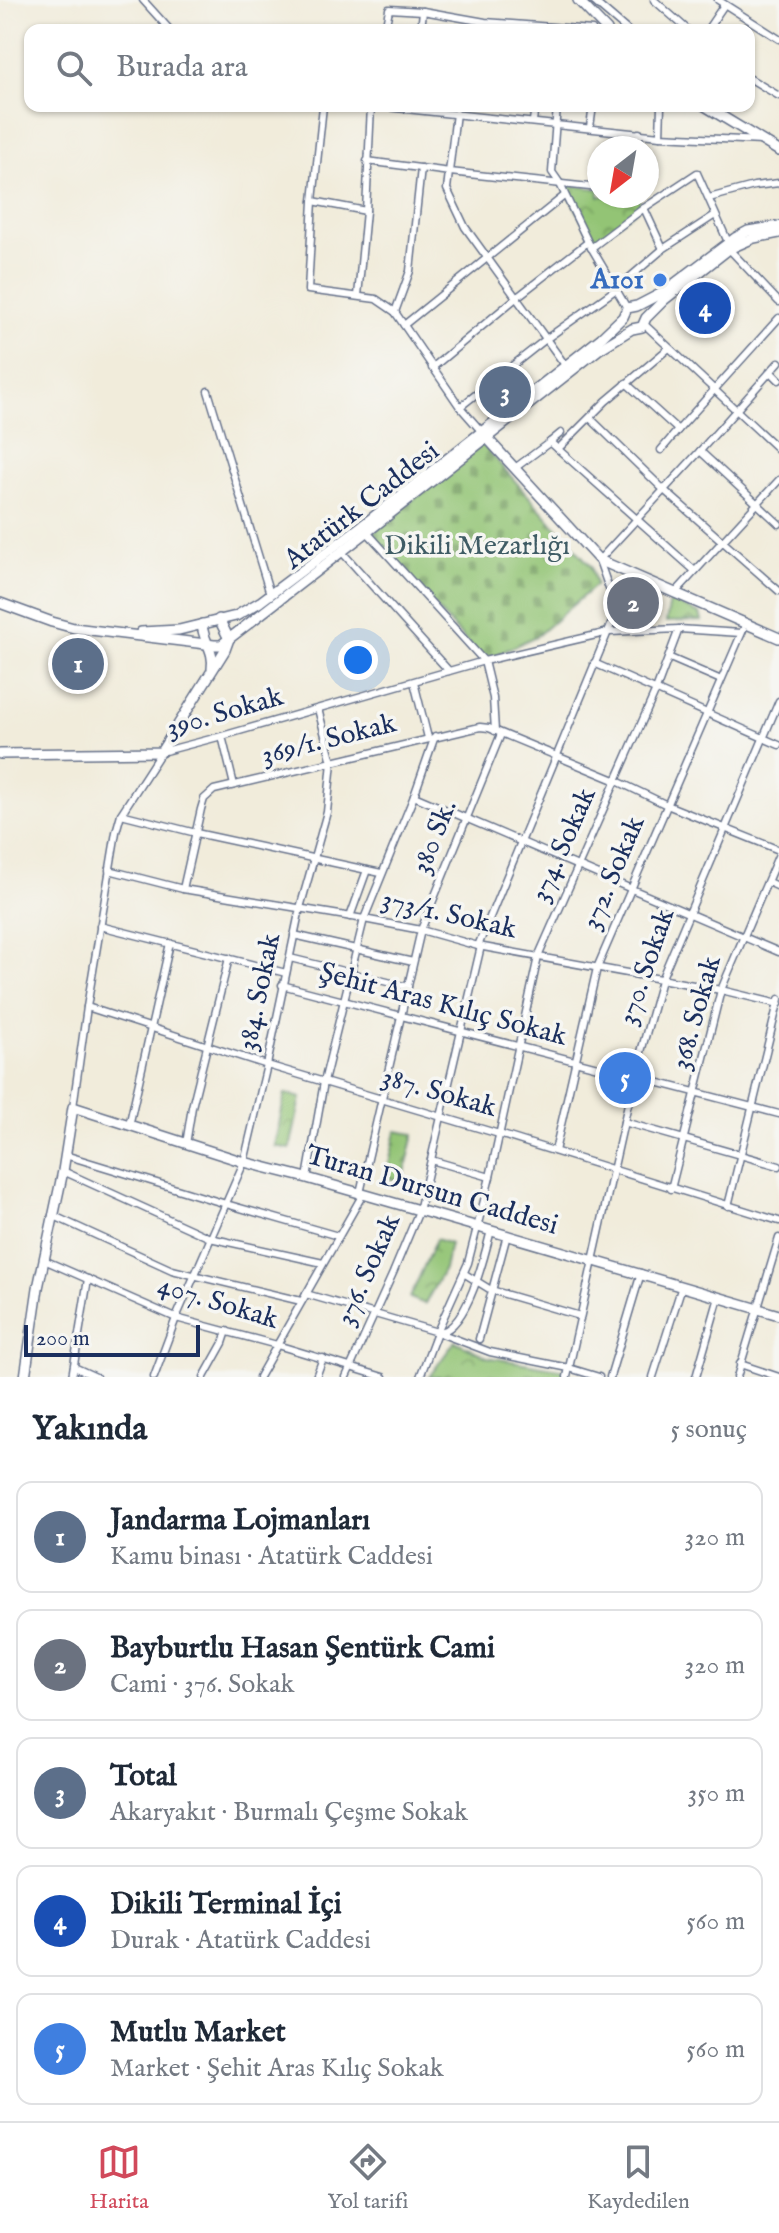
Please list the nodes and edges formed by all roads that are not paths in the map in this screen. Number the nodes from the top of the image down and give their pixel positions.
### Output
1 (143, 0) edge
2 (578, 0) edge
3 (592, 0) edge
4 (654, 0) edge
5 (721, 3) edge
6 (423, 11) junction
7 (164, 24) edge
8 (386, 24) edge
9 (422, 24) edge
10 (476, 24) edge
11 (600, 24) edge
12 (620, 24) edge
13 (681, 24) edge
14 (710, 24) edge
15 (755, 24) edge
16 (755, 24) edge
17 (779, 39) edge
18 (755, 82) edge
19 (779, 96) edge
20 (322, 112) edge
21 (373, 112) edge
22 (448, 112) edge
23 (475, 112) edge
24 (534, 112) edge
25 (556, 112) edge
26 (592, 112) edge
27 (661, 112) edge
28 (715, 112) edge
29 (456, 113) junction
30 (475, 115) junction
31 (533, 121) junction
32 (555, 123) junction
33 (590, 127) junction
34 (639, 133) joint
35 (660, 136) junction
36 (762, 141) junction
37 (779, 151) edge
38 (367, 161) junction
39 (421, 168) junction
40 (450, 172) junction
41 (559, 182) junction
42 (779, 183) edge
43 (587, 186) edge
44 (564, 196) junction
45 (659, 198) edge
46 (709, 198) junction
47 (313, 201) junction
48 (644, 208) joint
49 (366, 211) junction
50 (715, 215) junction
51 (779, 226) edge
52 (779, 233) edge
53 (589, 245) junction
54 (728, 246) junction
55 (663, 249) junction
56 (488, 258) junction
57 (615, 290) junction
58 (779, 294) edge
59 (771, 295) junction
60 (358, 296) junction
61 (516, 298) junction
62 (779, 302) edge
63 (629, 311) junction
64 (395, 312) junction
65 (779, 318) edge
66 (645, 321) junction
67 (404, 325) junction
68 (632, 329) junction
69 (546, 339) junction
70 (669, 348) junction
71 (779, 362) edge
72 (565, 365) junction
73 (432, 368) junction
74 (770, 371) junction
75 (779, 380) edge
76 (626, 383) junction
77 (715, 390) junction
78 (208, 391) dead end
79 (460, 407) junction
80 (736, 410) junction
81 (590, 418) junction
82 (678, 430) junction
83 (561, 433) dead end
84 (484, 434) junction
85 (550, 442) junction
86 (558, 449) junction
87 (661, 450) dead end
88 (779, 450) edge
89 (700, 451) junction
90 (515, 468) junction
91 (779, 480) edge
92 (664, 490) junction
93 (757, 504) junction
94 (636, 520) junction
95 (779, 524) edge
96 (367, 532) junction
97 (723, 541) junction
98 (341, 551) junction
99 (599, 560) junction
100 (695, 571) junction
101 (779, 591) edge
102 (675, 593) junction
103 (270, 595) junction
104 (0, 603) edge
105 (219, 619) junction
106 (202, 624) junction
107 (679, 629) junction
108 (744, 629) junction
109 (97, 631) junction
110 (609, 632) junction
111 (779, 638) edge
112 (229, 639) junction
113 (207, 645) junction
114 (670, 658) junction
115 (484, 661) junction
116 (594, 663) junction
117 (449, 671) junction
118 (211, 672) junction
119 (721, 680) junction
120 (414, 682) junction
121 (656, 690) junction
122 (779, 701) edge
123 (318, 709) junction
124 (707, 713) junction
125 (498, 732) junction
126 (222, 736) junction
127 (432, 737) junction
128 (762, 738) junction
129 (779, 745) edge
130 (161, 752) junction
131 (0, 754) edge
132 (558, 756) junction
133 (332, 762) junction
134 (617, 781) junction
135 (234, 785) junction
136 (414, 796) junction
137 (667, 805) junction
138 (121, 814) junction
139 (466, 817) junction
140 (725, 827) junction
141 (196, 833) junction
142 (520, 843) junction
143 (779, 852) edge
144 (314, 858) junction
145 (577, 867) junction
146 (109, 870) junction
147 (367, 870) junction
148 (381, 873) junction
149 (768, 882) junction
150 (779, 887) edge
151 (183, 889) junction
152 (631, 889) junction
153 (300, 908) junction
154 (689, 913) junction
155 (350, 917) junction
156 (364, 919) junction
157 (100, 926) junction
158 (421, 930) junction
159 (294, 935) junction
160 (744, 936) junction
161 (170, 943) junction
162 (479, 946) junction
163 (355, 948) junction
164 (779, 952) edge
165 (538, 957) junction
166 (229, 958) junction
167 (290, 958) junction
168 (413, 962) junction
169 (597, 968) junction
170 (350, 972) junction
171 (286, 973) junction
172 (661, 980) junction
173 (282, 985) junction
174 (408, 987) junction
175 (721, 990) junction
176 (343, 1002) junction
177 (778, 1002) edge
178 (87, 1007) junction
179 (401, 1017) junction
180 (151, 1028) junction
181 (459, 1033) junction
182 (207, 1046) junction
183 (518, 1046) junction
184 (576, 1062) junction
185 (267, 1065) junction
186 (634, 1077) junction
187 (324, 1082) junction
188 (697, 1092) junction
189 (381, 1099) junction
190 (751, 1106) junction
191 (73, 1107) junction
192 (779, 1114) edge
193 (440, 1116) junction
194 (624, 1122) junction
195 (129, 1126) junction
196 (499, 1134) junction
197 (684, 1138) junction
198 (186, 1144) junction
199 (555, 1151) junction
200 (65, 1155) junction
201 (740, 1155) junction
202 (431, 1160) junction
203 (244, 1162) junction
204 (779, 1166) edge
205 (613, 1170) junction
206 (63, 1171) junction
207 (490, 1177) junction
208 (307, 1178) junction
209 (671, 1189) junction
210 (362, 1194) junction
211 (226, 1204) junction
212 (728, 1206) junction
213 (419, 1211) junction
214 (52, 1215) junction
215 (779, 1221) edge
216 (478, 1227) junction
217 (491, 1230) junction
218 (507, 1235) junction
219 (338, 1236) junction
220 (210, 1238) junction
221 (779, 1238) edge
222 (44, 1260) junction
223 (593, 1260) junction
224 (323, 1263) junction
225 (641, 1273) junction
226 (465, 1274) junction
227 (194, 1277) junction
228 (88, 1279) junction
229 (478, 1282) junction
230 (682, 1286) junction
231 (491, 1290) junction
232 (306, 1294) junction
233 (719, 1297) junction
234 (301, 1301) junction
235 (756, 1308) junction
236 (373, 1314) junction
237 (779, 1315) edge
238 (580, 1316) junction
239 (176, 1318) junction
240 (227, 1331) junction
241 (437, 1332) junction
242 (479, 1339) dead end
243 (277, 1345) junction
244 (323, 1358) junction
245 (740, 1364) junction
246 (351, 1366) junction
247 (74, 1367) junction
248 (569, 1368) junction
249 (25, 1377) edge
250 (72, 1377) edge
251 (96, 1377) edge
252 (154, 1377) edge
253 (204, 1377) edge
254 (259, 1377) edge
255 (316, 1377) edge
256 (346, 1377) edge
257 (383, 1377) edge
258 (420, 1377) edge
259 (567, 1377) edge
260 (599, 1377) edge
261 (610, 1377) edge
262 (653, 1377) edge
263 (696, 1377) edge
264 (737, 1377) edge
265 (779, 1377) edge

1 - 7 street
2 - 11 main road
3 - 12 street
4 - 13 street
5 - 14 street
5 - 16 street
6 - 8 street
6 - 9 street
6 - 10 street
15 - 17 street
18 - 19 street
20 - 47 street
21 - 38 street
22 - 29 street
23 - 30 street
24 - 31 street
25 - 32 street
26 - 33 street
27 - 35 street
28 - 36 main road
29 - 30 street
29 - 40 street
30 - 31 street
31 - 32 street
32 - 33 street
32 - 41 street
33 - 34 street
34 - 35 street
35 - 36 street
36 - 37 main road
38 - 39 street
38 - 49 street
39 - 40 street
39 - 64 street
40 - 41 street
40 - 56 street
41 - 43 street
41 - 44 street
42 - 46 street
44 - 53 street
44 - 56 street
45 - 46 street
46 - 50 street
47 - 49 street
47 - 60 street
48 - 53 street
48 - 55 street
49 - 60 street
50 - 54 street
50 - 55 street
51 - 54 main road, Atatürk Caddesi
52 - 54 main road, Atatürk Caddesi
53 - 57 street
53 - 61 street
54 - 59 street
54 - 63 main road, Atatürk Caddesi
54 - 66 main road, Atatürk Caddesi
55 - 57 street
56 - 61 street
56 - 67 street
57 - 63 street
57 - 69 street
58 - 59 street
59 - 62 street
60 - 64 street
61 - 69 street
61 - 73 street
63 - 66 main road
63 - 68 main road
63 - 72 main road, Atatürk Caddesi
64 - 67 street
65 - 77 street
66 - 68 main road, Atatürk Caddesi
66 - 70 street
67 - 73 street
68 - 84 main road, Atatürk Caddesi
69 - 72 street
69 - 79 street
70 - 76 street
70 - 77 street
71 - 74 street
72 - 84 main road, Atatürk Caddesi
73 - 79 street
74 - 75 street
74 - 80 street
76 - 81 street
76 - 82 street
77 - 80 street
77 - 82 street
78 - 103 street
79 - 84 street
80 - 88 street
80 - 89 street
81 - 86 street
81 - 92 street
82 - 87 street
83 - 85 street
84 - 90 main road
84 - 96 main road, Atatürk Caddesi
84 - 103 main road, Atatürk Caddesi
85 - 86 street
85 - 90 street
86 - 94 street
89 - 92 street
89 - 93 street
90 - 99 main road
91 - 93 street
92 - 94 street
92 - 97 street
93 - 95 street
93 - 97 street
94 - 99 street
94 - 100 street
96 - 98 main road, Atatürk Caddesi
96 - 115 street
97 - 100 street
97 - 101 street
98 - 112 main road, Atatürk Caddesi
98 - 117 street
99 - 102 main road
99 - 110 street, 376. Sokak
100 - 102 street
102 - 108 main road
103 - 105 main road, Atatürk Caddesi
104 - 109 main road, Atatürk Caddesi
105 - 106 main road, Atatürk Caddesi
105 - 112 main road
106 - 109 main road, Atatürk Caddesi
106 - 113 main road
107 - 108 street, 390. Sokak
107 - 110 street, 390. Sokak
107 - 114 street, 374. Sokak
108 - 111 main road
108 - 119 street, 372. Sokak
109 - 113 main road, Atatürk Caddesi
110 - 115 street, 390. Sokak
110 - 116 street, 376. Sokak
112 - 113 main road, Atatürk Caddesi
112 - 118 main road
113 - 118 main road
114 - 119 street
114 - 121 street, 374. Sokak
115 - 117 street, 390. Sokak
115 - 125 street
116 - 121 street
116 - 132 street, 376. Sokak
117 - 120 street, 390. Sokak
118 - 130 main road
119 - 124 street, 372. Sokak
120 - 123 street, 390. Sokak
120 - 127 street
121 - 124 street
121 - 134 street, 374. Sokak
122 - 128 street, 370. Sokak
123 - 126 street, 390. Sokak
123 - 133 street, 384. Sokak
124 - 128 street
124 - 137 street, 372. Sokak
125 - 127 street, 369/1. Sokak
125 - 132 street
125 - 139 street, 380 Sk.
126 - 130 street, 390. Sokak
126 - 135 street
127 - 133 street, 369/1. Sokak
127 - 136 street
128 - 129 street
128 - 140 street, 370. Sokak
130 - 131 main road
130 - 138 street, 390. Sokak
132 - 134 street
132 - 142 street, 376. Sokak
133 - 135 street, 369/1. Sokak
133 - 144 street, 384. Sokak
134 - 137 street
134 - 145 street, 374. Sokak
135 - 141 street, 369/1. Sokak
136 - 139 street
136 - 148 street
137 - 140 street
137 - 152 street, 372. Sokak
138 - 141 street
138 - 146 street, 390. Sokak
139 - 142 street
139 - 158 street, 380 Sk.
140 - 143 street
140 - 154 street, 370. Sokak
141 - 144 street
141 - 151 street
142 - 145 street
142 - 162 street, 376. Sokak
143 - 149 street, 368. Sokak
144 - 147 street
144 - 153 street, 384. Sokak
145 - 152 street
145 - 165 street, 374. Sokak
146 - 151 street, 373/1. Sokak
146 - 157 street, 390. Sokak
147 - 148 street
147 - 155 street
148 - 156 street
149 - 150 street
149 - 160 street, 368. Sokak
151 - 153 street, 373/1. Sokak
152 - 154 street
152 - 169 street, 372. Sokak
153 - 155 street, 373/1. Sokak
153 - 159 street, 384. Sokak
154 - 160 street
154 - 172 street, 370. Sokak
155 - 156 street, 373/1. Sokak
156 - 158 street, 373/1. Sokak
156 - 163 street
157 - 161 street
157 - 178 street, 390. Sokak
158 - 162 street, 373/1. Sokak
158 - 168 street, 380 Sk.
159 - 163 street
159 - 167 street, 384. Sokak
160 - 164 street
160 - 175 street, 368. Sokak
161 - 166 street
161 - 180 street
162 - 165 street, 373/1. Sokak
162 - 181 street, 376. Sokak
163 - 168 street
163 - 170 street
165 - 169 street, 373/1. Sokak
165 - 183 street, 374. Sokak
166 - 171 street
166 - 182 street
167 - 170 street
167 - 171 street, 384. Sokak
168 - 174 street, 380 Sk.
169 - 172 street, 373/1. Sokak
169 - 184 street, 372. Sokak
170 - 174 street
170 - 176 street
171 - 173 street, 384. Sokak
172 - 175 street, 373/1. Sokak
172 - 186 street, 370. Sokak
173 - 176 street, Şehit Aras Kılıç Sokak
173 - 185 street, 384. Sokak
174 - 179 street, 380 Sk.
175 - 177 street, 373/1. Sokak
175 - 188 street, 368. Sokak
176 - 179 street, Şehit Aras Kılıç Sokak
176 - 187 street
177 - 190 street
178 - 180 street, 387. Sokak
178 - 191 street, 390. Sokak
179 - 181 street, Şehit Aras Kılıç Sokak
179 - 189 street, 380 Sk.
180 - 182 street, 387. Sokak
180 - 195 street
181 - 183 street, Şehit Aras Kılıç Sokak
181 - 193 street, 376. Sokak
182 - 185 street, 387. Sokak
182 - 198 street
183 - 184 street, Şehit Aras Kılıç Sokak
183 - 196 street, 374. Sokak
184 - 186 street, Şehit Aras Kılıç Sokak
184 - 199 street, 372. Sokak
185 - 187 street, 387. Sokak
185 - 203 street, 384. Sokak
186 - 188 street, Şehit Aras Kılıç Sokak
186 - 194 street, 370. Sokak
187 - 189 street, 387. Sokak
187 - 208 street
188 - 190 street, Şehit Aras Kılıç Sokak
188 - 197 street, 368. Sokak
189 - 193 street, 387. Sokak
189 - 210 street, 380 Sk.
190 - 192 street, Şehit Aras Kılıç Sokak
190 - 201 street
191 - 195 main road, Turan Dursun Caddesi
191 - 200 main road, 390. Sokak
193 - 196 street, 387. Sokak
193 - 202 street, 376. Sokak
194 - 197 street
194 - 205 street, 370. Sokak
195 - 198 main road, Turan Dursun Caddesi
196 - 199 street, 387. Sokak
196 - 207 street, 374. Sokak
197 - 201 street
197 - 209 street, 368. Sokak
198 - 203 main road, Turan Dursun Caddesi
199 - 205 street, 387. Sokak
200 - 206 main road, 390. Sokak
200 - 211 street
201 - 204 street
201 - 212 street
202 - 207 street
202 - 213 street, 376. Sokak
203 - 208 main road, Turan Dursun Caddesi
203 - 211 street, 384. Sokak
205 - 209 street, 387. Sokak
205 - 223 street, 370. Sokak
206 - 214 main road, 390. Sokak
206 - 220 street
207 - 216 street, 374. Sokak
208 - 210 main road, Turan Dursun Caddesi
209 - 212 street, 387. Sokak
210 - 213 main road, Turan Dursun Caddesi
210 - 219 street, 380 Sk.
211 - 219 street
211 - 220 street, 384. Sokak
212 - 215 street, 387. Sokak
213 - 216 main road, Turan Dursun Caddesi
213 - 236 street, 376. Sokak
214 - 222 main road, 390. Sokak
214 - 227 street
216 - 217 main road, Turan Dursun Caddesi
216 - 226 street, 374. Sokak
217 - 218 main road, Turan Dursun Caddesi
217 - 229 street
218 - 223 main road, Turan Dursun Caddesi
218 - 231 street
219 - 224 street, 380 Sk.
220 - 224 street
220 - 227 street, 384. Sokak
221 - 235 street
222 - 228 street, 407. Sokak
222 - 249 main road, 390. Sokak
223 - 225 main road, Turan Dursun Caddesi
223 - 238 street, 370. Sokak
224 - 232 street, 380 Sk.
225 - 230 main road, Turan Dursun Caddesi
225 - 261 street
226 - 229 street
226 - 241 street, 374. Sokak
227 - 234 street
227 - 239 street, 384. Sokak
228 - 239 street, 407. Sokak
228 - 247 street
229 - 231 street
229 - 241 street
230 - 233 main road, Turan Dursun Caddesi
230 - 262 street
231 - 238 street
231 - 242 street
232 - 234 street, 380 Sk.
232 - 236 street
233 - 235 main road, Turan Dursun Caddesi
233 - 263 street
234 - 243 street, 380 Sk.
235 - 237 main road, Turan Dursun Caddesi
235 - 245 street
236 - 241 street
236 - 246 street, 376. Sokak
238 - 248 street, 370. Sokak
239 - 240 street, 407. Sokak
239 - 252 street, 384. Sokak
240 - 243 street, 407. Sokak
240 - 253 street
241 - 248 street
241 - 258 street, 374. Sokak
243 - 244 street, 407. Sokak
243 - 254 street
244 - 246 street, 407. Sokak
244 - 255 street
245 - 264 street
245 - 265 street
246 - 256 street, 376. Sokak
246 - 257 street, 407. Sokak
247 - 250 street
247 - 251 street
248 - 259 street, 370. Sokak
248 - 260 street

